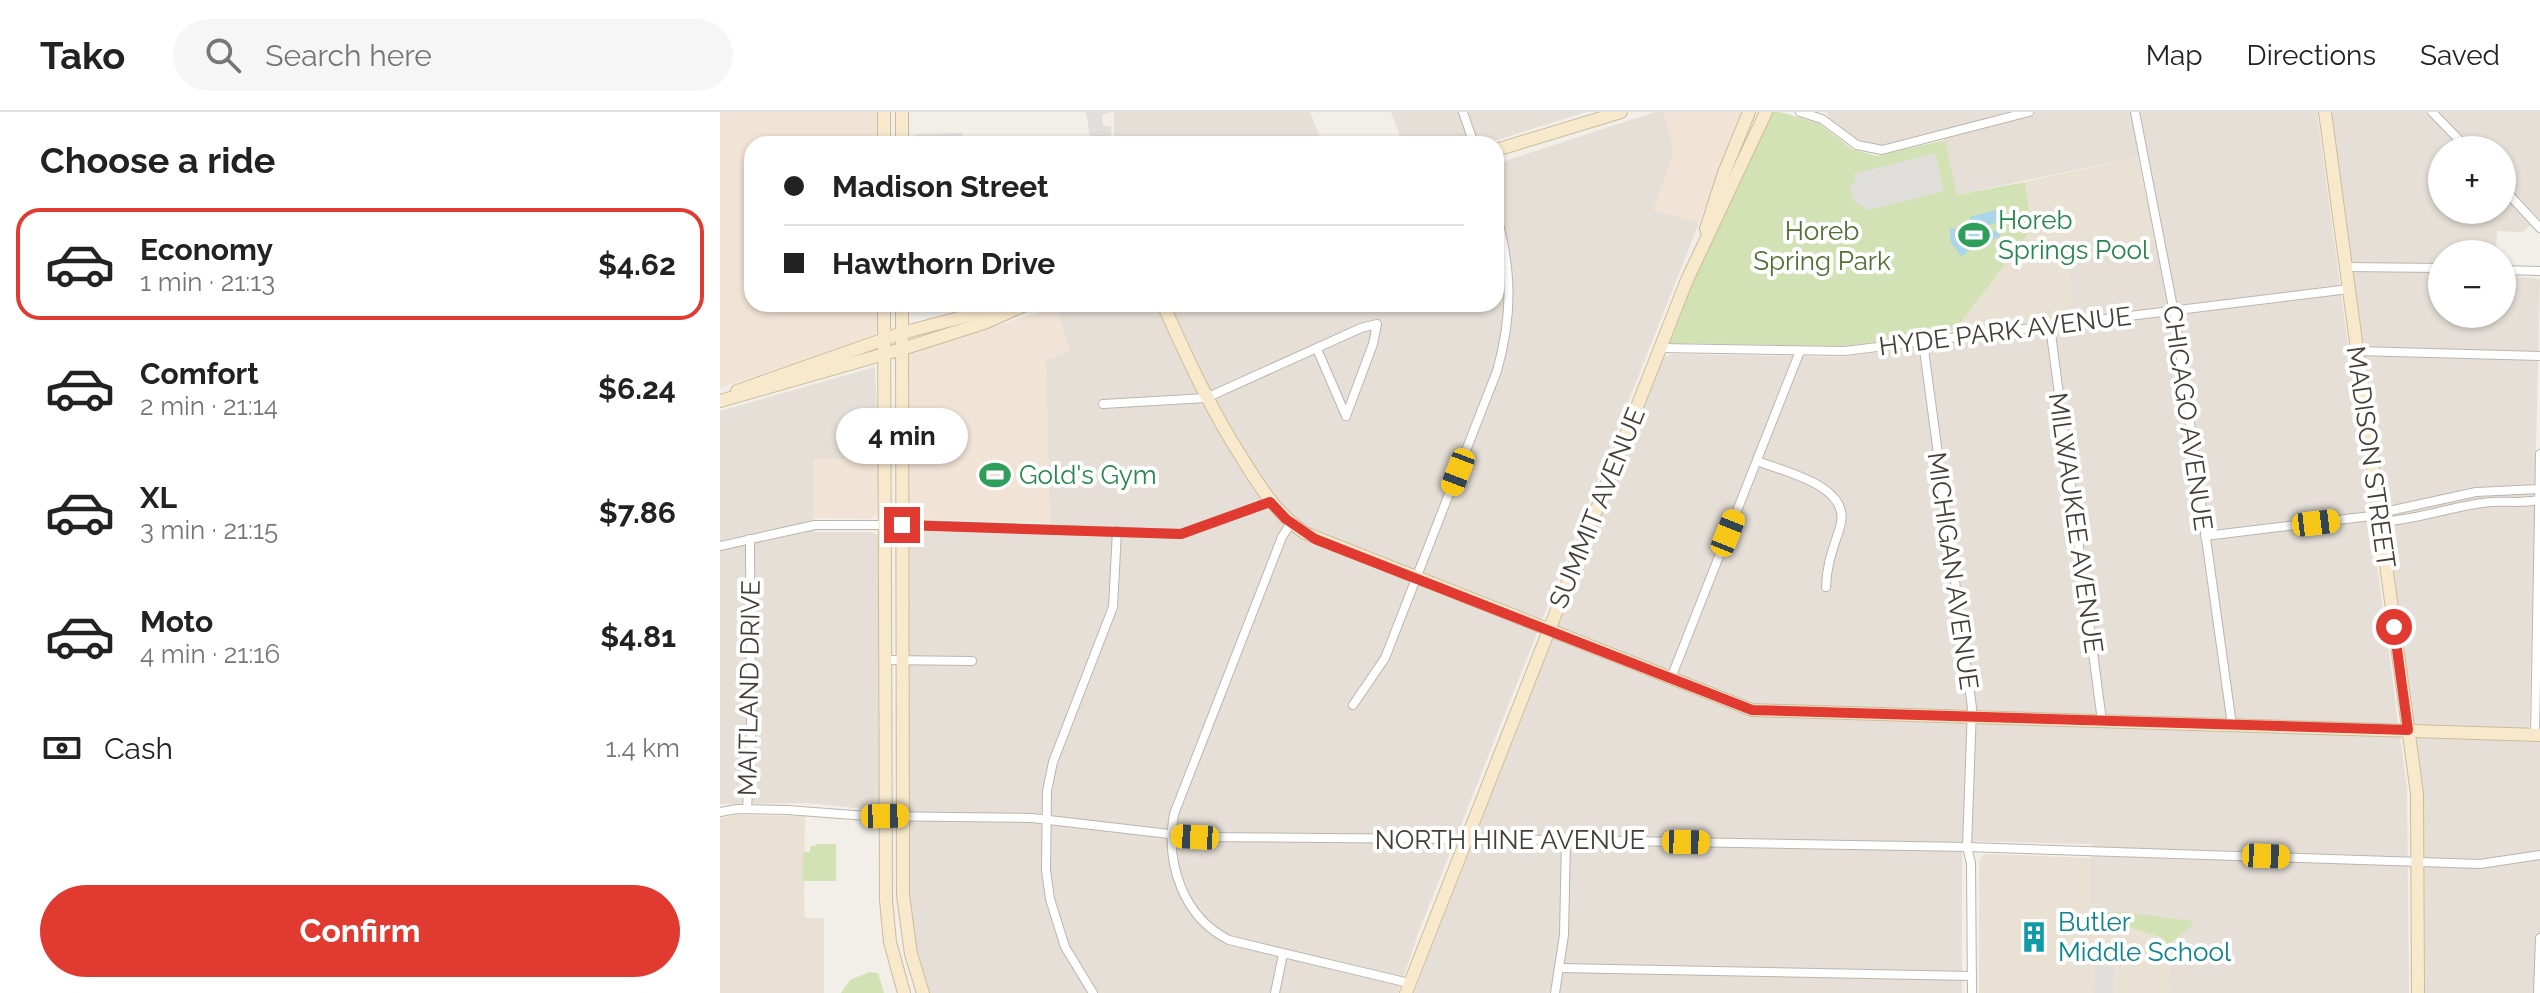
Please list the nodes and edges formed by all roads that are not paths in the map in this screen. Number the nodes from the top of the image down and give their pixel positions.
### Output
1 (1463, 112) edge
2 (1621, 112) edge
3 (1749, 112) edge
4 (1766, 112) edge
5 (1800, 112) edge
6 (2029, 112) edge
7 (2135, 112) edge
8 (2325, 112) edge
9 (2432, 112) edge
10 (1818, 114) edge
11 (1602, 115) edge
12 (884, 118) edge
13 (902, 119) edge
14 (1471, 136) edge
15 (2455, 136) edge
16 (1504, 147) edge
17 (2516, 202) edge
18 (2540, 228) edge
19 (1702, 248) junction
20 (1504, 251) edge
21 (2346, 267) junction
22 (2428, 268) edge
23 (2516, 270) edge
24 (2540, 271) edge
25 (2349, 289) junction
26 (2174, 310) junction
27 (884, 312) edge
28 (902, 312) edge
29 (994, 312) edge
30 (999, 312) edge
31 (1167, 312) edge
32 (982, 317) junction
33 (942, 322) junction
34 (2050, 326) junction
35 (902, 333) junction
36 (947, 335) junction
37 (884, 340) junction
38 (1923, 342) junction
39 (1660, 348) junction
40 (902, 349) junction
41 (1317, 349) junction
42 (1800, 351) junction
43 (2357, 351) junction
44 (884, 354) junction
45 (2540, 356) edge
46 (843, 360) junction
47 (1206, 398) junction
48 (720, 400) edge
49 (902, 404) junction
50 (1103, 404) dead end
51 (884, 405) junction
52 (2540, 454) edge
53 (1757, 461) junction
54 (884, 462) junction
55 (902, 462) junction
56 (2539, 489) edge
57 (2539, 500) edge
58 (1270, 502) junction
59 (2381, 515) junction
60 (1291, 523) junction
61 (884, 525) junction
62 (902, 525) junction
63 (1117, 531) junction
64 (2205, 536) junction
65 (750, 539) junction
66 (720, 546) edge
67 (1417, 578) junction
68 (2538, 582) edge
69 (1826, 587) dead end
70 (1548, 631) junction
71 (884, 660) junction
72 (902, 660) junction
73 (972, 661) dead end
74 (1671, 678) junction
75 (1353, 705) dead end
76 (1972, 717) junction
77 (2102, 721) junction
78 (2232, 725) junction
79 (2408, 730) junction
80 (2538, 734) edge
81 (884, 781) junction
82 (902, 782) junction
83 (747, 809) junction
84 (720, 812) edge
85 (903, 815) junction
86 (885, 816) junction
87 (1046, 819) junction
88 (1173, 835) junction
89 (1465, 840) junction
90 (1566, 840) junction
91 (1967, 847) junction
92 (2540, 855) edge
93 (2418, 861) junction
94 (2540, 938) edge
95 (1283, 954) junction
96 (1559, 968) junction
97 (1972, 976) junction
98 (1408, 988) edge
99 (904, 993) edge
100 (923, 993) edge
101 (1093, 993) edge
102 (1275, 993) edge
103 (1555, 993) edge
104 (1972, 993) edge
105 (2418, 993) edge
106 (2538, 993) edge

1 - 14 street
2 - 11 street
3 - 19 street, SUMMIT AVENUE
4 - 19 street, SUMMIT AVENUE
5 - 10 street
6 - 10 street
7 - 26 street, CHICAGO AVENUE
8 - 21 street, MADISON STREET
9 - 15 street
11 - 16 street
12 - 13 street
17 - 18 street
19 - 39 street, SUMMIT AVENUE
20 - 67 street
21 - 22 street
21 - 25 street, MADISON STREET
23 - 24 street
25 - 26 street, HYDE PARK AVENUE
25 - 43 street, MADISON STREET
26 - 34 street, HYDE PARK AVENUE
26 - 64 street, CHICAGO AVENUE
27 - 37 street
28 - 35 street
29 - 32 street
30 - 32 street
31 - 47 street
32 - 33 street
32 - 36 street
33 - 35 street
33 - 36 street
34 - 38 street, HYDE PARK AVENUE
34 - 77 street, MILWAUKEE AVENUE
35 - 37 street
35 - 40 street
36 - 40 street
37 - 44 street
37 - 46 street
38 - 42 street, HYDE PARK AVENUE
38 - 76 street, MICHIGAN AVENUE
39 - 42 street, HYDE PARK AVENUE
39 - 70 street, SUMMIT AVENUE
40 - 44 street
40 - 49 street
41 - 41 street
41 - 47 street
42 - 53 street
43 - 45 street
43 - 59 street, MADISON STREET
44 - 46 street
44 - 51 street
46 - 48 street
47 - 50 street
47 - 58 street
49 - 51 street
49 - 55 street
51 - 54 street
52 - 56 street
53 - 69 street
53 - 74 street
54 - 55 street
54 - 61 street
55 - 62 street
56 - 57 street
56 - 59 street
57 - 59 street
57 - 68 street
58 - 60 street
58 - 63 street
59 - 64 street
59 - 79 street, MADISON STREET
60 - 67 street
60 - 88 street
61 - 62 street
61 - 65 street
61 - 71 street
62 - 63 street
62 - 72 street
63 - 87 street
64 - 78 street, CHICAGO AVENUE
65 - 66 street
65 - 83 street, MAITLAND DRIVE
67 - 70 street
67 - 75 street
68 - 80 street
70 - 74 street
70 - 89 street, SUMMIT AVENUE
71 - 72 street
71 - 81 street
72 - 73 street
72 - 82 street
74 - 76 street
76 - 77 street
76 - 91 street, MICHIGAN AVENUE
77 - 78 street
78 - 79 street
79 - 80 street
79 - 93 street, MADISON STREET
81 - 82 street
81 - 86 street
82 - 85 street
83 - 84 street, MAITLAND DRIVE
83 - 86 street, NORTH HINE AVENUE
85 - 86 street, NORTH HINE AVENUE
85 - 87 street, NORTH HINE AVENUE
85 - 100 street
86 - 99 street
87 - 88 street, NORTH HINE AVENUE
87 - 101 street
88 - 89 street, NORTH HINE AVENUE
88 - 95 street
89 - 90 street, NORTH HINE AVENUE
89 - 98 street, SUMMIT AVENUE
90 - 91 street, NORTH HINE AVENUE
90 - 96 street
91 - 93 street, NORTH HINE AVENUE
91 - 97 street, MICHIGAN AVENUE
92 - 93 street, NORTH HINE AVENUE
93 - 105 street, MADISON STREET
94 - 106 street
95 - 98 street
95 - 102 street
96 - 97 street
96 - 103 street
97 - 104 street, MICHIGAN AVENUE

